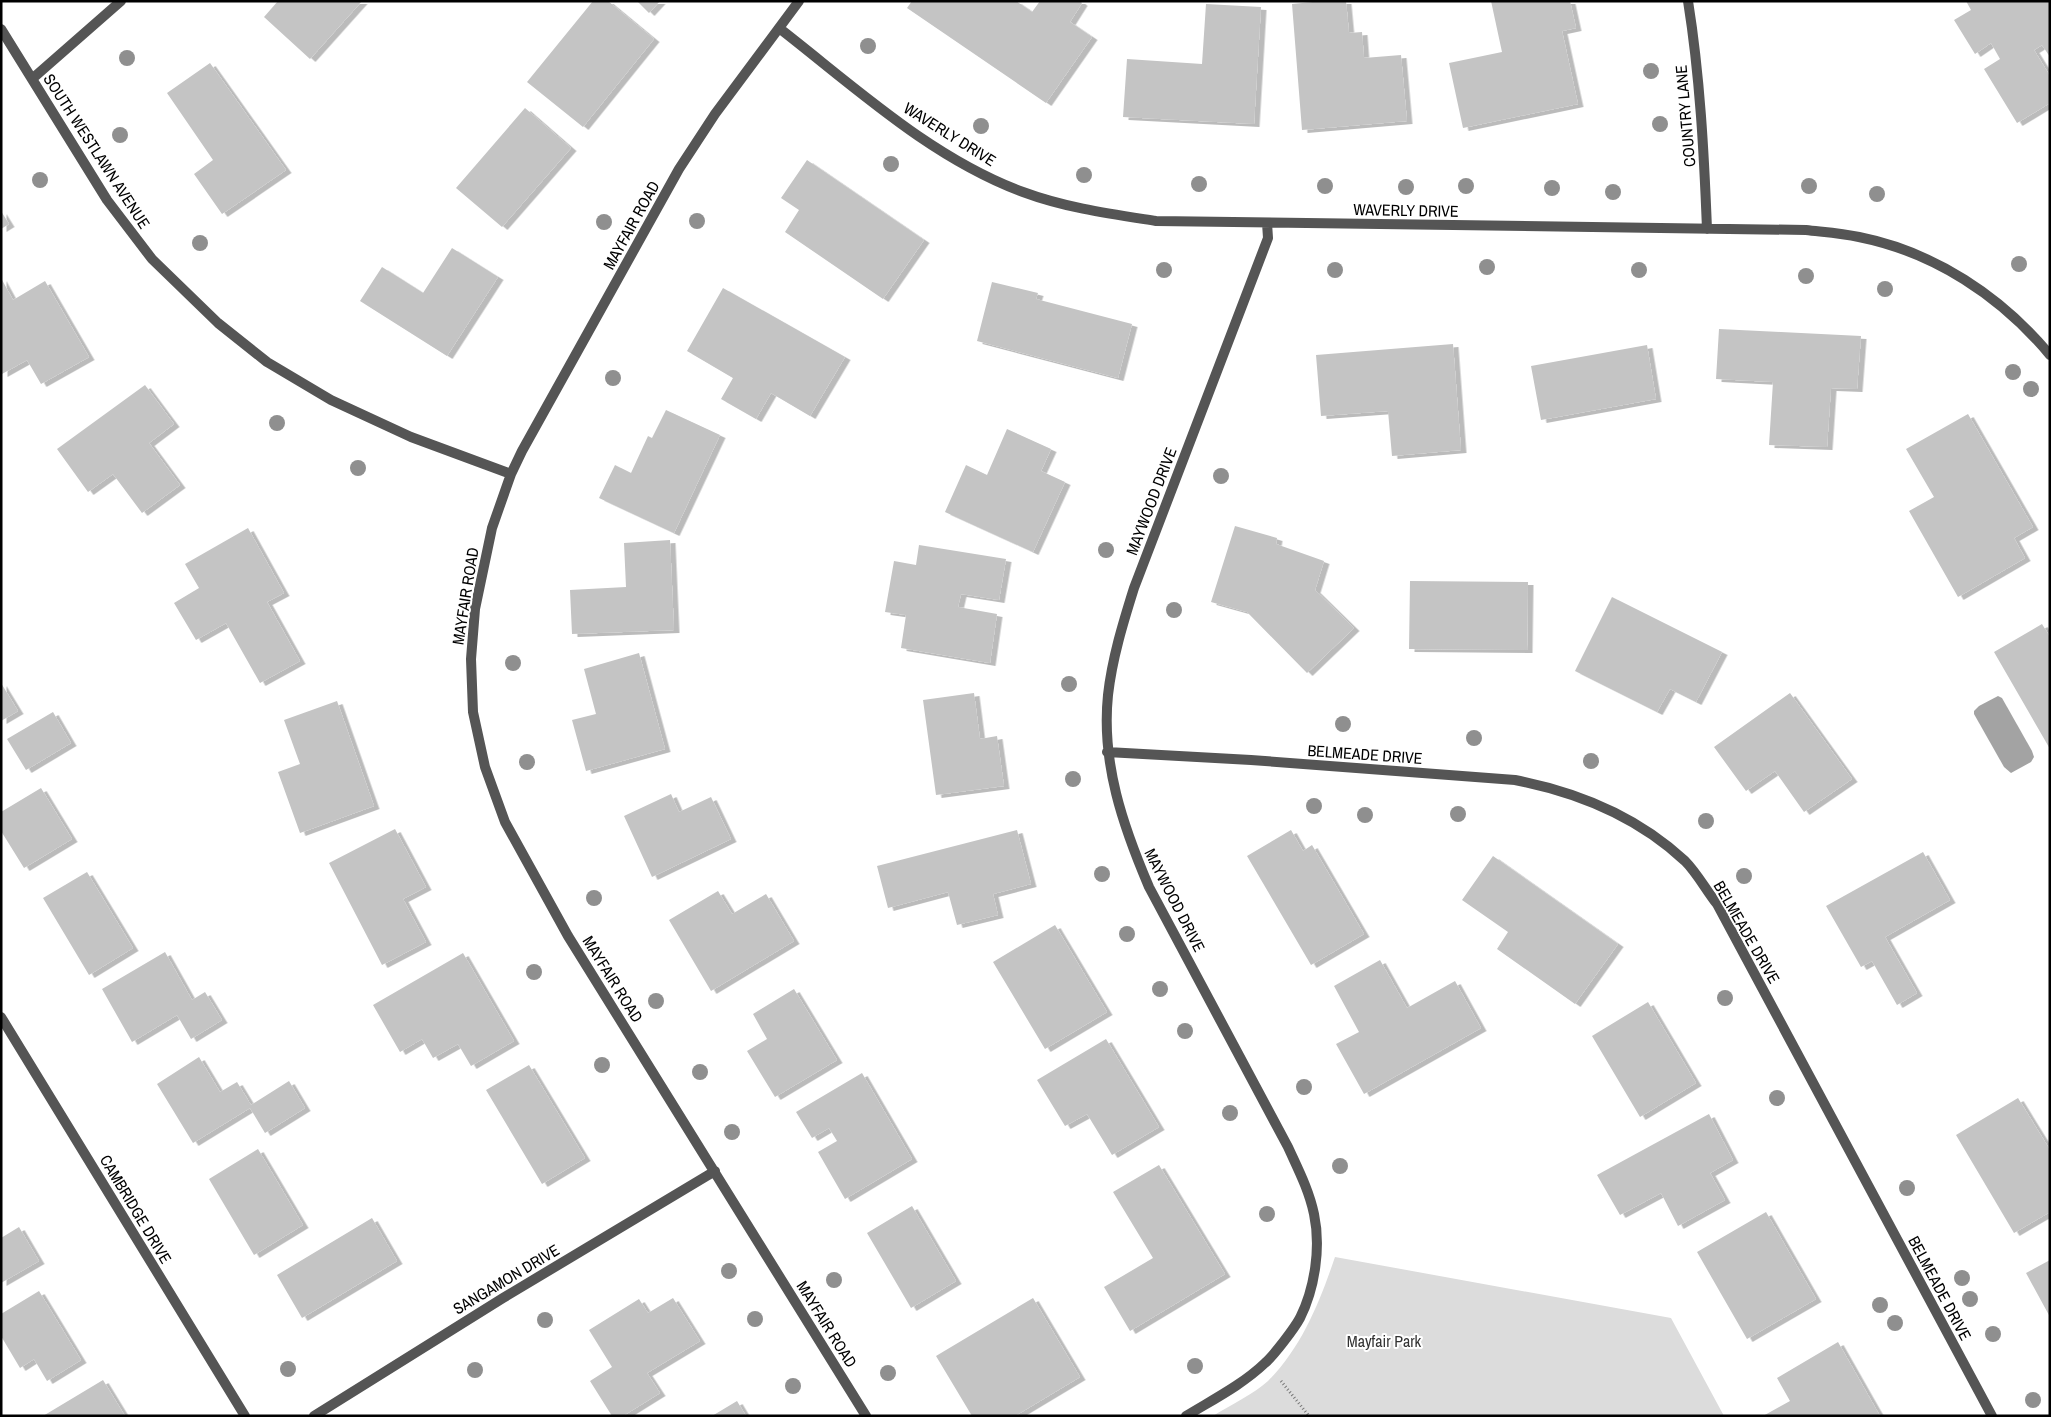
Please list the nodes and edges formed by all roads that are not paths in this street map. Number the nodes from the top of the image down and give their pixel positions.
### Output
1 (122, 1) edge
2 (799, 1) edge
3 (1688, 1) edge
4 (779, 28) junction
5 (1, 29) edge
6 (32, 79) junction
7 (1268, 223) junction
8 (1707, 229) junction
9 (2050, 355) edge
10 (511, 474) junction
11 (1108, 752) junction
12 (1, 1017) edge
13 (715, 1170) junction
14 (245, 1416) edge
15 (314, 1416) edge
16 (866, 1416) edge
17 (1186, 1416) edge
18 (1992, 1416) edge

1 - 6 street
2 - 4 street, MAYFAIR ROAD
3 - 8 street, COUNTRY LANE
4 - 7 street, WAVERLY DRIVE
4 - 10 street, MAYFAIR ROAD
5 - 6 street, SOUTH WESTLAWN AVENUE
6 - 10 street, SOUTH WESTLAWN AVENUE
7 - 8 street, WAVERLY DRIVE
7 - 11 street, MAYWOOD DRIVE
8 - 9 street, WAVERLY DRIVE
10 - 13 street, MAYFAIR ROAD
11 - 17 street, MAYWOOD DRIVE
11 - 18 street, BELMEADE DRIVE
12 - 14 street, CAMBRIDGE DRIVE
13 - 15 street, SANGAMON DRIVE
13 - 16 street, MAYFAIR ROAD

